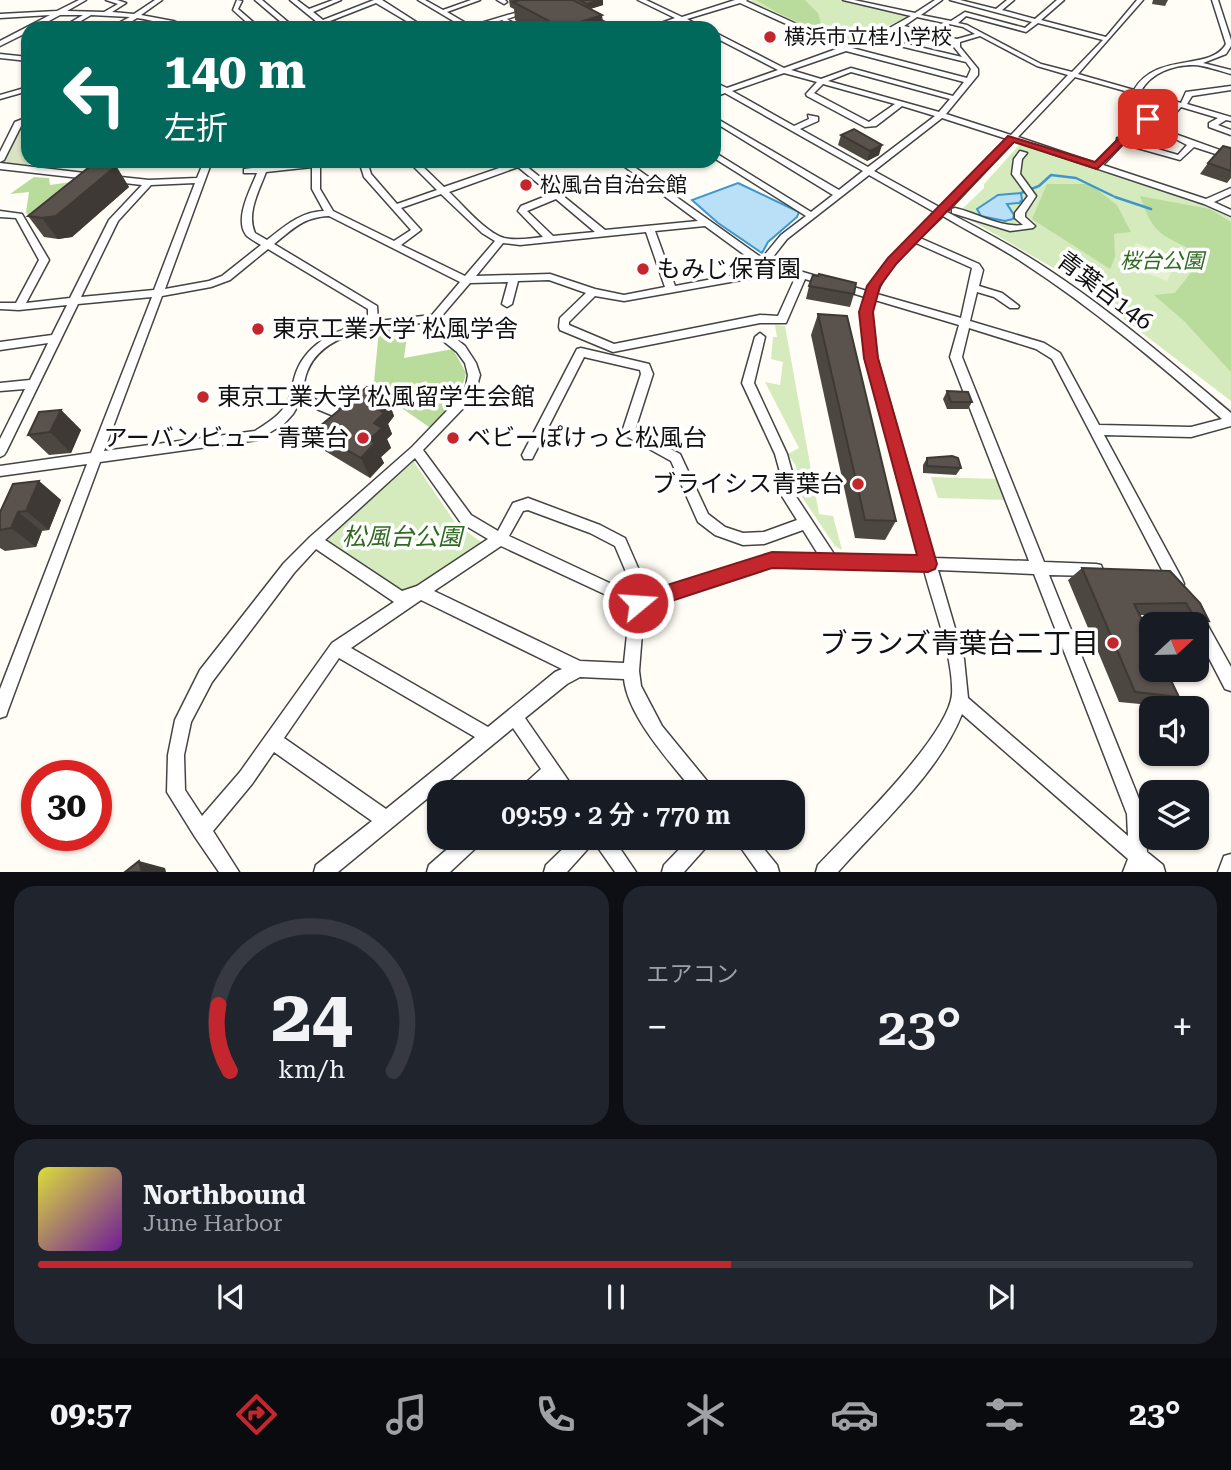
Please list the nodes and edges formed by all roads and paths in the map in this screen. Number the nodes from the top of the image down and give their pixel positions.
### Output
1 (83, 0) edge
2 (109, 0) edge
3 (159, 0) edge
4 (226, 0) edge
5 (258, 0) edge
6 (293, 0) edge
7 (338, 0) edge
8 (378, 0) edge
9 (421, 0) edge
10 (641, 0) edge
11 (741, 0) edge
12 (846, 0) edge
13 (939, 0) edge
14 (953, 0) edge
15 (1011, 0) edge
16 (1062, 0) edge
17 (1140, 0) edge
18 (1215, 0) edge
19 (242, 1) edge
20 (471, 1) edge
21 (707, 5) dead end
22 (536, 9) edge
23 (714, 9) junction
24 (578, 11) edge
25 (997, 11) junction
26 (308, 12) junction
27 (442, 12) junction
28 (58, 13) junction
29 (88, 15) junction
30 (917, 15) junction
31 (1, 16) edge
32 (103, 16) junction
33 (134, 17) junction
34 (502, 18) junction
35 (682, 19) junction
36 (164, 20) joint
37 (44, 21) edge
38 (77, 21) edge
39 (126, 21) edge
40 (167, 21) edge
41 (249, 21) edge
42 (284, 21) edge
43 (323, 21) edge
44 (331, 21) edge
45 (412, 21) edge
46 (458, 21) edge
47 (492, 21) edge
48 (507, 21) edge
49 (599, 21) edge
50 (675, 21) edge
51 (686, 21) edge
52 (1036, 21) junction
53 (953, 23) junction
54 (899, 27) junction
55 (1228, 30) edge
56 (21, 34) edge
57 (980, 34) junction
58 (721, 38) edge
59 (875, 38) junction
60 (1107, 39) junction
61 (957, 41) junction
62 (1021, 43) dead end
63 (0, 44) edge
64 (844, 48) junction
65 (1011, 50) junction
66 (21, 52) edge
67 (0, 56) edge
68 (10, 57) junction
69 (21, 58) edge
70 (970, 61) junction
71 (1197, 63) junction
72 (783, 70) junction
73 (1231, 72) edge
74 (1072, 74) junction
75 (821, 81) junction
76 (969, 81) junction
77 (721, 88) edge
78 (1231, 88) edge
79 (21, 91) edge
80 (725, 91) junction
81 (721, 92) edge
82 (1136, 92) junction
83 (0, 97) edge
84 (954, 98) junction
85 (900, 104) junction
86 (1182, 105) junction
87 (941, 115) junction
88 (1228, 118) edge
89 (815, 119) dead end
90 (1148, 119) junction
91 (21, 122) edge
92 (721, 123) edge
93 (794, 129) junction
94 (1231, 135) edge
95 (1012, 138) junction
96 (0, 139) edge
97 (11, 139) junction
98 (1120, 140) junction
99 (1194, 143) junction
100 (1213, 150) junction
101 (1023, 153) dead end
102 (721, 158) edge
103 (1231, 158) edge
104 (0, 160) edge
105 (21, 165) edge
106 (0, 166) edge
107 (1097, 166) junction
108 (50, 168) edge
109 (107, 168) edge
110 (205, 168) edge
111 (268, 168) edge
112 (315, 168) edge
113 (365, 168) edge
114 (419, 168) edge
115 (505, 168) edge
116 (528, 168) edge
117 (631, 168) edge
118 (262, 170) junction
119 (870, 170) junction
120 (247, 171) dead end
121 (95, 177) junction
122 (201, 180) junction
123 (149, 183) junction
124 (443, 191) junction
125 (1231, 191) edge
126 (557, 195) junction
127 (840, 195) junction
128 (1207, 202) junction
129 (396, 207) junction
130 (949, 212) junction
131 (330, 213) junction
132 (1231, 213) edge
133 (0, 214) edge
134 (812, 216) junction
135 (706, 223) junction
136 (650, 229) junction
137 (1006, 230) junction
138 (604, 233) junction
139 (996, 237) dead end
140 (551, 239) junction
141 (914, 239) junction
142 (501, 240) junction
143 (265, 244) junction
144 (393, 246) junction
145 (762, 264) junction
146 (802, 275) junction
147 (514, 277) junction
148 (464, 280) junction
149 (974, 288) junction
150 (671, 289) junction
151 (160, 292) junction
152 (593, 292) junction
153 (870, 296) junction
154 (74, 301) junction
155 (507, 304) dead end
156 (0, 306) edge
157 (1014, 306) dead end
158 (19, 307) junction
159 (435, 318) junction
160 (964, 323) junction
161 (373, 325) junction
162 (760, 337) dead end
163 (56, 338) junction
164 (0, 346) edge
165 (33, 384) junction
166 (0, 387) edge
167 (296, 397) junction
168 (345, 416) edge
169 (1231, 421) edge
170 (1097, 430) junction
171 (416, 450) junction
172 (0, 452) edge
173 (528, 456) dead end
174 (96, 458) junction
175 (0, 471) edge
176 (806, 523) junction
177 (500, 540) junction
178 (315, 541) junction
179 (830, 560) junction
180 (928, 564) junction
181 (1041, 568) junction
182 (1106, 570) edge
183 (420, 592) junction
184 (638, 603) junction
185 (337, 648) junction
186 (579, 669) junction
187 (631, 671) junction
188 (1231, 683) edge
189 (960, 701) junction
190 (0, 710) edge
191 (515, 717) junction
192 (489, 737) junction
193 (272, 740) junction
194 (552, 771) junction
195 (542, 780) edge
196 (559, 780) edge
197 (695, 780) edge
198 (386, 820) junction
199 (201, 831) junction
200 (461, 850) edge
201 (575, 850) edge
202 (611, 850) edge
203 (692, 850) edge
204 (753, 850) edge
205 (1231, 863) edge
206 (1135, 864) edge
207 (230, 872) edge
208 (323, 872) edge
209 (436, 872) edge
210 (553, 872) edge
211 (627, 872) edge
212 (671, 872) edge
213 (770, 872) edge
214 (825, 872) edge
215 (1156, 872) edge
216 (1227, 872) edge

1 - 28 street
2 - 32 street
3 - 33 street
4 - 19 street
5 - 42 street
6 - 26 street
7 - 26 street
8 - 44 street
8 - 45 street
9 - 27 street
10 - 35 street
11 - 23 street
11 - 64 street
12 - 30 street
13 - 30 street
14 - 25 street
15 - 25 street
16 - 52 street
17 - 60 street
18 - 55 street
19 - 41 street
20 - 27 street
21 - 23 street
22 - 34 street
23 - 35 street
24 - 49 street
25 - 52 street
26 - 43 street
27 - 46 street
28 - 29 street
28 - 31 street
28 - 37 street
29 - 32 street
29 - 38 street
30 - 53 street
30 - 54 street
32 - 33 street
33 - 36 street
33 - 39 street
34 - 47 street
34 - 48 street
35 - 50 street
35 - 51 street
36 - 40 street
52 - 53 street
52 - 60 street
53 - 57 street
54 - 59 street
54 - 61 street
55 - 71 street
56 - 63 street
57 - 61 street
57 - 65 street
58 - 72 street
59 - 64 street
59 - 70 street
60 - 74 street
61 - 70 street
62 - 65 street
64 - 72 street
64 - 76 street
65 - 74 street
66 - 68 street
67 - 68 street
68 - 69 street
70 - 76 street
71 - 73 street
71 - 82 street
72 - 75 street
72 - 80 street
74 - 82 street
74 - 95 street
75 - 84 street
75 - 85 street
75 - 85 street
76 - 84 street
77 - 80 street
78 - 86 street
79 - 83 street
80 - 81 street
80 - 93 street
82 - 86 street
82 - 90 street
84 - 87 street
85 - 87 street
86 - 88 street
86 - 90 street
87 - 95 street
87 - 119 street
88 - 94 street
89 - 93 street
90 - 98 street
90 - 99 street
91 - 97 street
92 - 127 street
93 - 119 street
94 - 100 street
95 - 107 street
95 - 130 street
96 - 97 street
97 - 104 street
98 - 99 street
98 - 107 street
99 - 100 street
100 - 103 street
101 - 137 street
102 - 134 street
105 - 106 street
107 - 128 street
108 - 121 street
109 - 121 street
110 - 122 street
111 - 118 street
112 - 131 street
113 - 129 street
114 - 124 street
115 - 124 street
116 - 126 street
117 - 135 street
118 - 120 street
118 - 143 street
119 - 127 street
119 - 130 street
121 - 123 street
122 - 123 street
122 - 151 street
123 - 154 street
124 - 129 street
124 - 142 street
125 - 128 street
126 - 138 street
126 - 140 street
127 - 134 street
128 - 132 street
129 - 144 street
130 - 137 street
130 - 141 street
130 - 169 street, 青葉台146
131 - 143 street
131 - 144 street
133 - 158 street
134 - 145 street
135 - 136 street
135 - 145 street
136 - 138 street
136 - 150 street
137 - 139 street
138 - 140 street
140 - 142 street
141 - 149 street
141 - 153 street
142 - 148 street
143 - 151 street
143 - 161 street
144 - 148 street
145 - 146 street
145 - 150 street
146 - 152 street
146 - 153 street
147 - 148 street
147 - 152 street
147 - 155 street
148 - 159 street
149 - 157 street
149 - 160 street
150 - 152 street
151 - 154 street
151 - 174 street
153 - 160 street
153 - 180 street
154 - 158 street
154 - 163 street
156 - 158 street
159 - 161 street
159 - 171 street
160 - 170 street
160 - 181 street
161 - 167 street
162 - 176 street
163 - 164 street
163 - 165 street
165 - 166 street
165 - 172 street
167 - 168 street
167 - 174 street
169 - 170 street
170 - 188 street
171 - 177 street
171 - 178 street
173 - 176 street
174 - 175 street
174 - 190 street
176 - 179 street
177 - 183 street
177 - 184 street
177 - 184 street
178 - 183 street
178 - 199 street
179 - 180 street
179 - 184 street
180 - 181 street
180 - 189 street
181 - 182 street
181 - 206 street
183 - 185 street
183 - 186 street
184 - 187 street
185 - 192 street
185 - 193 street
186 - 187 street
186 - 191 street
187 - 197 street
189 - 206 street
189 - 214 street
191 - 192 street
191 - 194 street
192 - 198 street
193 - 198 street
193 - 199 street
194 - 195 street
194 - 196 street
198 - 208 street
199 - 207 street
200 - 209 street
201 - 210 street
202 - 211 street
203 - 212 street
204 - 213 street
205 - 216 street
206 - 215 street

